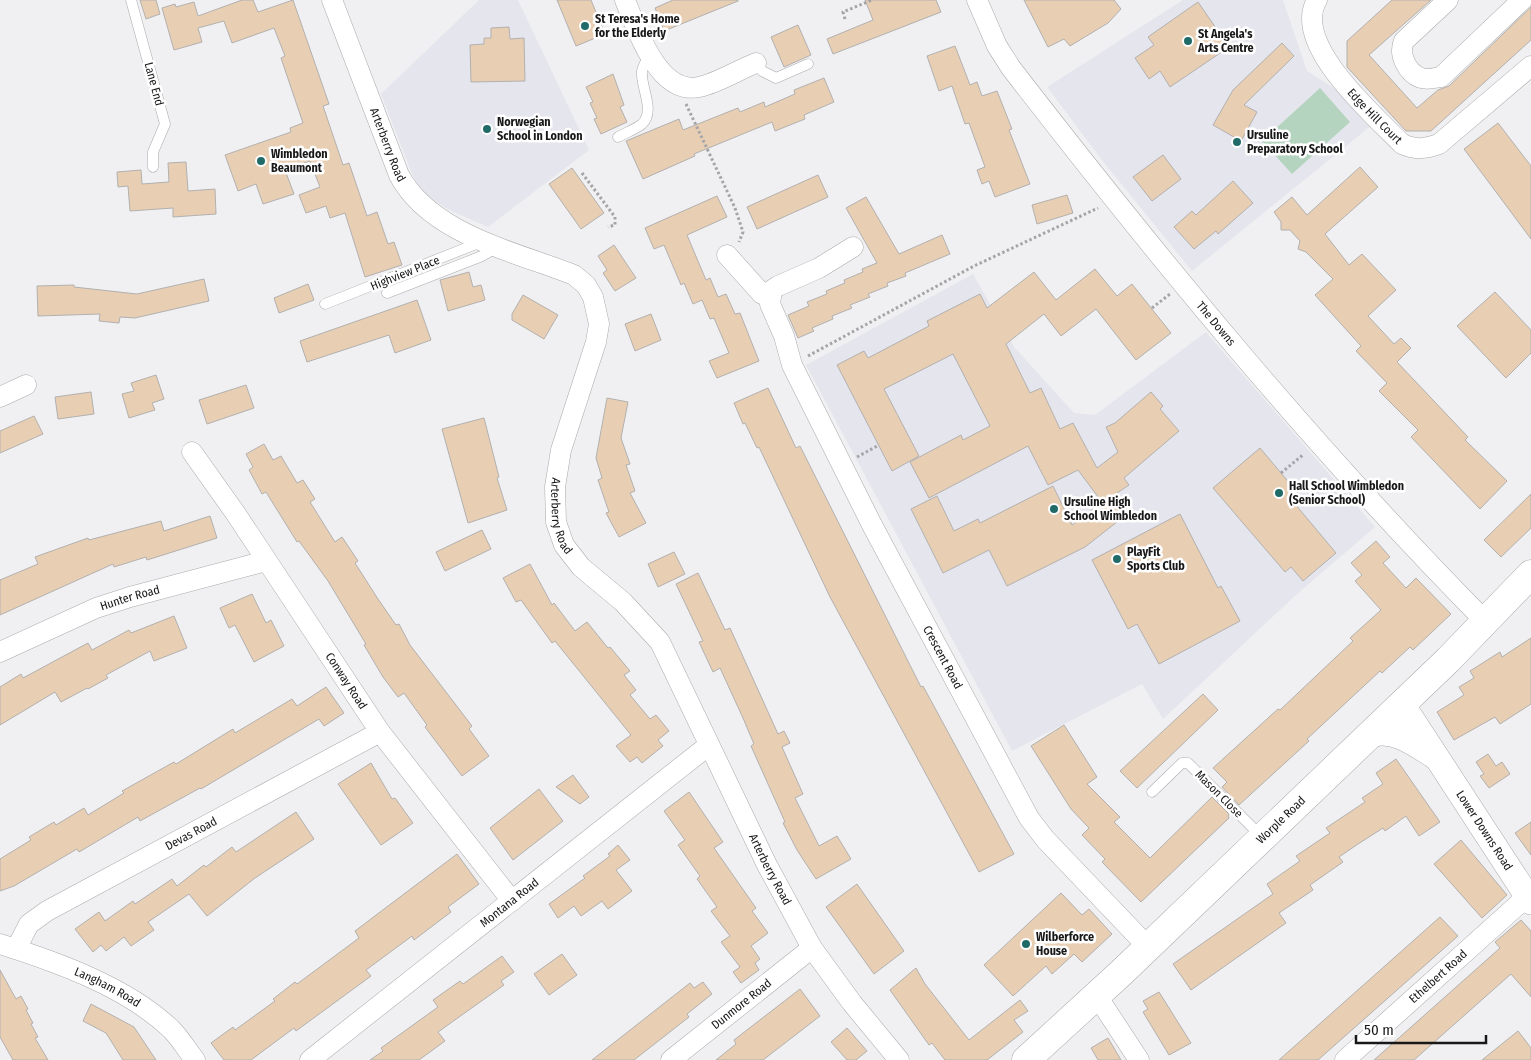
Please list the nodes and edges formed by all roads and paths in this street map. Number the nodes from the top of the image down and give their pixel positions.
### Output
1 (131, 0) edge
2 (332, 0) edge
3 (625, 0) edge
4 (872, 0) edge
5 (977, 0) edge
6 (1317, 0) edge
7 (1448, 0) edge
8 (1522, 0) edge
9 (845, 19) dead end
10 (649, 57) junction
11 (755, 59) joint
12 (808, 64) dead end
13 (1531, 66) edge
14 (675, 83) junction
15 (618, 137) dead end
16 (153, 167) dead end
17 (582, 173) dead end
18 (1114, 200) junction
19 (608, 226) dead end
20 (492, 244) junction
21 (853, 248) dead end
22 (727, 255) joint
23 (388, 293) dead end
24 (770, 297) junction
25 (325, 304) dead end
26 (792, 364) junction
27 (26, 385) dead end
28 (0, 397) edge
29 (1318, 442) junction
30 (879, 445) dead end
31 (192, 452) dead end
32 (841, 465) junction
33 (1281, 473) dead end
34 (266, 561) junction
35 (1531, 574) edge
36 (1486, 622) junction
37 (0, 652) edge
38 (1402, 704) junction
39 (380, 732) junction
40 (1371, 734) junction
41 (709, 745) junction
42 (1440, 760) junction
43 (1152, 792) dead end
44 (1262, 838) junction
45 (1530, 897) edge
46 (512, 901) junction
47 (8, 946) edge
48 (1148, 947) junction
49 (812, 948) junction
50 (1097, 996) junction
51 (195, 1060) edge
52 (310, 1060) edge
53 (671, 1060) edge
54 (899, 1060) edge
55 (1026, 1060) edge
56 (1139, 1060) edge
57 (1344, 1060) edge

1 - 16 lane, Lane End
2 - 20 street, Arterberry Road
3 - 10 street
4 - 9 path
5 - 18 street, The Downs
6 - 13 street, Edge Hill Court
7 - 8 street
10 - 14 street
10 - 15 lane
11 - 12 lane
11 - 14 street
14 - 22 path
17 - 19 path
18 - 26 path
18 - 29 street, The Downs
20 - 23 lane
20 - 25 lane, Highview Place
20 - 41 street, Arterberry Road
21 - 24 street
22 - 24 street
24 - 26 street, Crescent Road
26 - 32 street, Crescent Road
27 - 28 street
29 - 33 path
29 - 36 street, The Downs
30 - 32 path
31 - 34 street, Conway Road
32 - 48 street, Crescent Road
34 - 37 street, Hunter Road
34 - 39 street, Conway Road
35 - 36 main road, Worple Road
36 - 38 main road, Worple Road
38 - 40 main road, Worple Road
38 - 42 street, Lower Downs Road
39 - 46 street, Conway Road
39 - 47 street, Devas Road
40 - 42 street, Lower Downs Road
40 - 44 main road, Worple Road
41 - 46 street, Montana Road
41 - 49 street, Arterberry Road
42 - 45 street, Lower Downs Road
43 - 44 lane, Mason Close
44 - 48 main road, Worple Road
45 - 57 street, Ethelbert Road
46 - 52 street, Montana Road
47 - 51 street, Langham Road
48 - 50 main road, Worple Road
49 - 53 street, Dunmore Road
49 - 54 street, Arterberry Road
50 - 55 main road, Worple Road
50 - 56 street

